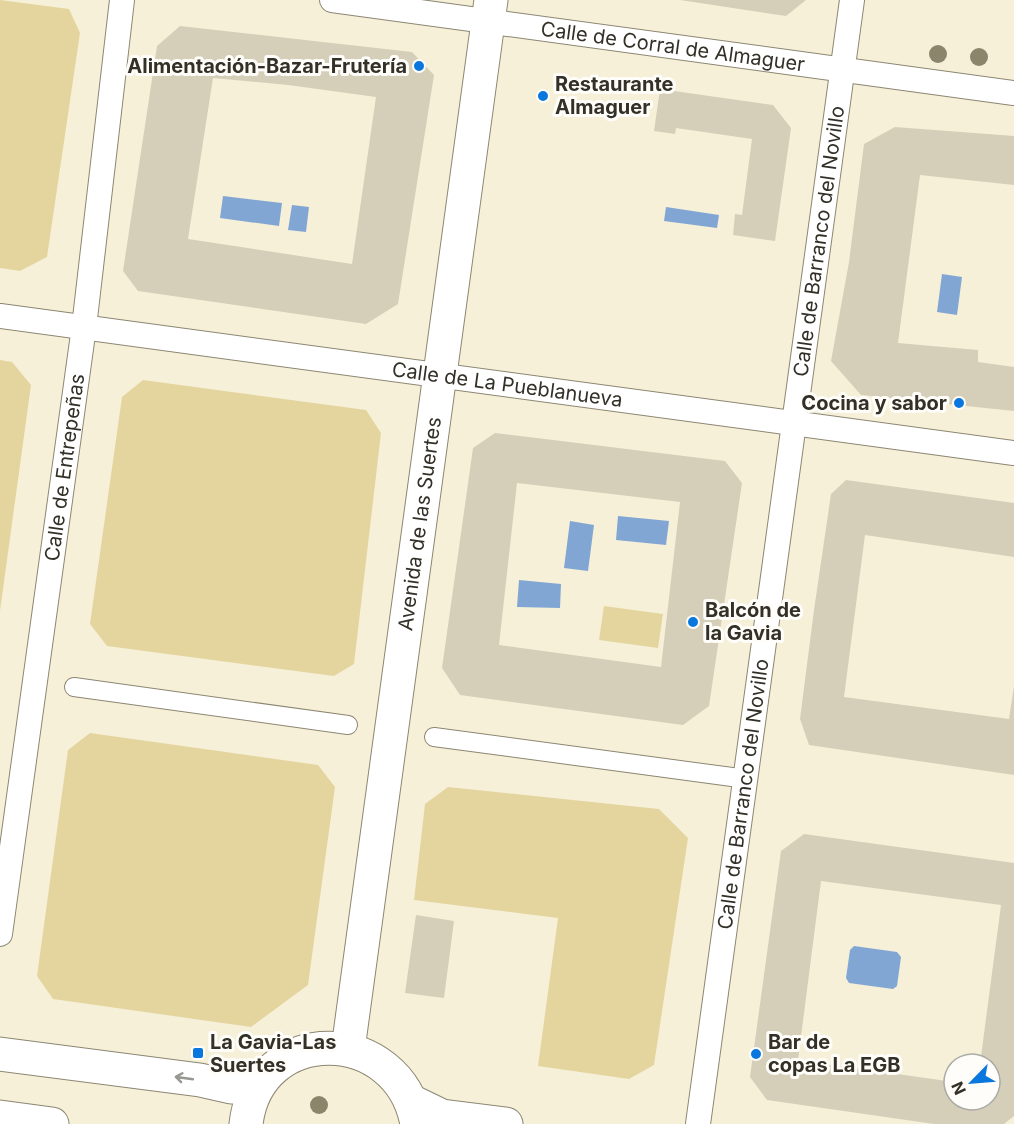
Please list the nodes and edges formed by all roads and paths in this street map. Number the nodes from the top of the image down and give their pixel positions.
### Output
1 (122, 0) edge
2 (332, 0) edge
3 (852, 0) edge
4 (489, 10) edge
5 (843, 70) junction
6 (1014, 93) edge
7 (0, 316) edge
8 (84, 327) junction
9 (440, 377) junction
10 (796, 423) junction
11 (1014, 453) edge
12 (74, 687) dead end
13 (348, 725) dead end
14 (434, 737) dead end
15 (747, 779) junction
16 (0, 934) edge
17 (348, 1049) junction
18 (0, 1054) edge
19 (262, 1081) junction
20 (414, 1112) edge
21 (0, 1117) edge
22 (52, 1124) edge
23 (246, 1124) edge
24 (506, 1124) edge
25 (698, 1124) edge

1 - 8 street, Calle de Entrepeñas
2 - 4 street, Calle de Corral de Almaguer
3 - 5 street, Calle de Barranco del Novillo
4 - 5 street, Calle de Corral de Almaguer
4 - 9 main road, Avenida de las Suertes
5 - 6 street, Calle de Corral de Almaguer
5 - 10 street, Calle de Barranco del Novillo
7 - 8 street, Calle de La Pueblanueva
8 - 9 street, Calle de La Pueblanueva
8 - 16 street, Calle de Entrepeñas
9 - 10 street, Calle de La Pueblanueva
9 - 17 main road, Avenida de las Suertes
10 - 11 street, Calle de La Pueblanueva
10 - 15 street, Calle de Barranco del Novillo
12 - 13 street
14 - 15 street
15 - 25 street, Calle de Barranco del Novillo
17 - 19 main road
17 - 20 main road
19 -> 18 main road
19 - 23 main road
20 - 24 main road
21 - 22 main road

